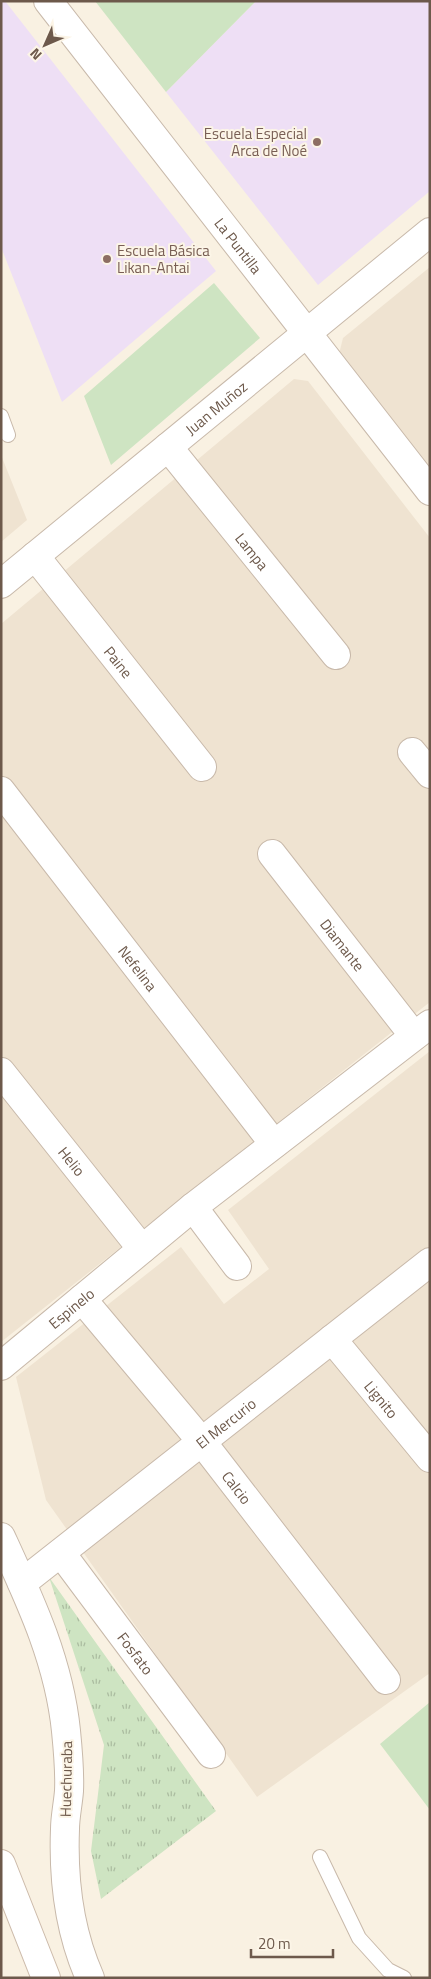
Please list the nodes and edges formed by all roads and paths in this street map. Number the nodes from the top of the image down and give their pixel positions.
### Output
1 (48, 1) edge
2 (430, 232) edge
3 (307, 333) junction
4 (1, 416) edge
5 (8, 435) dead end
6 (168, 447) junction
7 (430, 491) edge
8 (35, 556) junction
9 (1, 584) edge
10 (336, 655) dead end
11 (412, 752) dead end
12 (202, 767) dead end
13 (430, 774) edge
14 (1, 791) edge
15 (272, 854) dead end
16 (422, 1030) edge
17 (1, 1072) edge
18 (274, 1144) junction
19 (192, 1207) junction
20 (142, 1249) junction
21 (430, 1262) edge
22 (237, 1266) dead end
23 (82, 1299) junction
24 (332, 1339) junction
25 (1, 1366) edge
26 (202, 1442) junction
27 (430, 1458) edge
28 (1, 1537) edge
29 (61, 1553) junction
30 (22, 1583) junction
31 (386, 1680) dead end
32 (211, 1754) dead end
33 (320, 1857) dead end
34 (1, 1864) edge
35 (46, 1978) edge
36 (90, 1978) edge
37 (404, 1978) edge

1 - 3 street, La Puntilla
2 - 3 street, Juan Muñoz
3 - 6 street, Juan Muñoz
3 - 7 street, La Puntilla
4 - 5 lane
6 - 8 street, Juan Muñoz
6 - 10 street, Lampa
8 - 9 street, Juan Muñoz
8 - 12 street, Paine
11 - 13 street
14 - 18 street, Nefelina
15 - 16 street, Diamante
16 - 18 street
17 - 20 street, Helio
18 - 19 street
19 - 20 street
19 - 22 street
20 - 23 street, Espinelo
21 - 24 street, El Mercurio
23 - 25 street, Espinelo
23 - 26 street, Calcio
24 - 26 street, El Mercurio
24 - 27 street, Lignito
26 - 29 street, El Mercurio
26 - 31 street, Calcio
28 - 30 street, Huechuraba
29 - 30 street, El Mercurio
29 - 32 street, Fosfato
30 - 36 street, Huechuraba
33 - 37 lane
34 - 35 street

